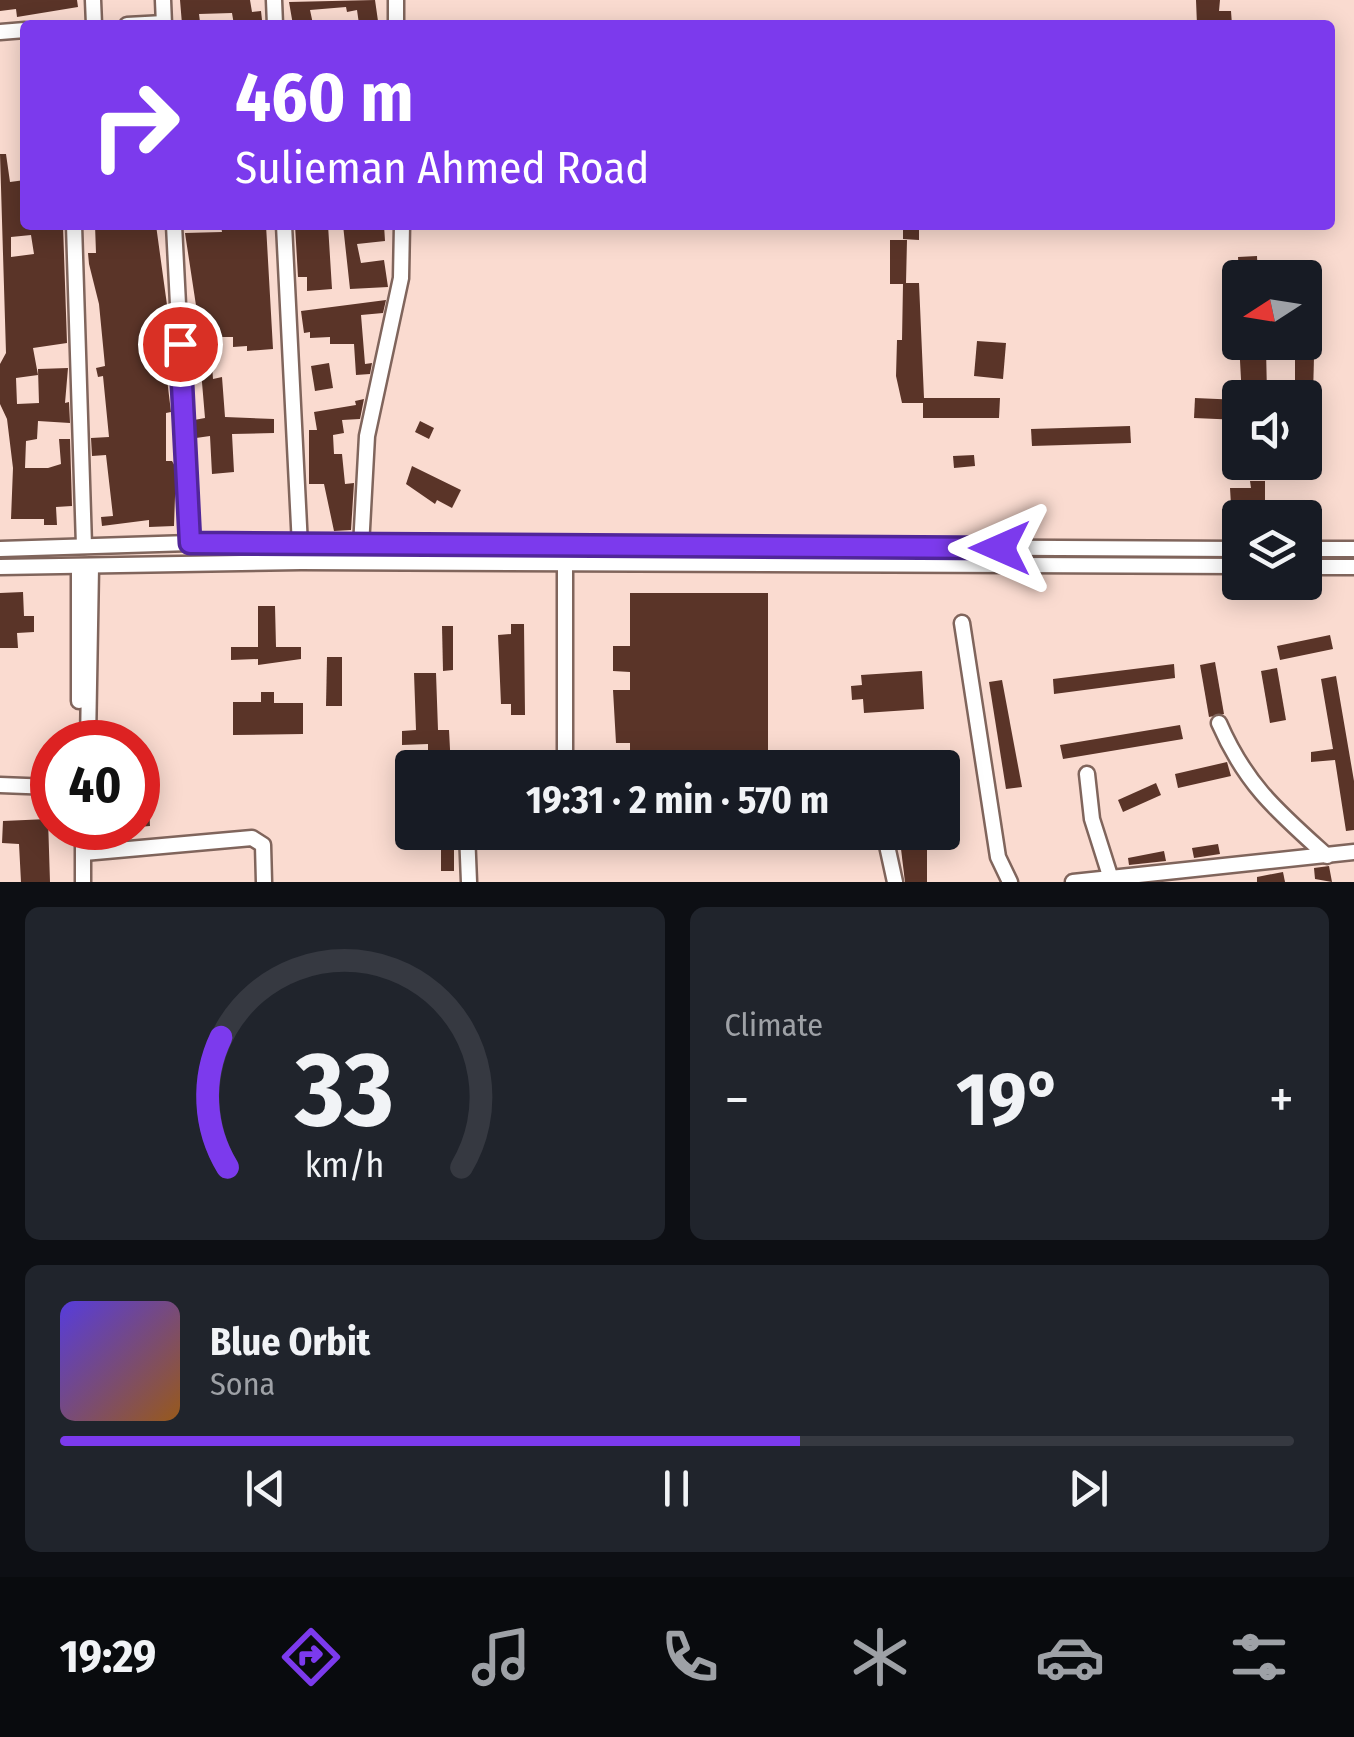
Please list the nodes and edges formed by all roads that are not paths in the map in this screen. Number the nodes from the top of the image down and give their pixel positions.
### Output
1 (74, 230) edge
2 (174, 230) edge
3 (284, 230) edge
4 (402, 230) edge
5 (190, 543) junction
6 (247, 544) junction
7 (84, 546) junction
8 (300, 546) junction
9 (361, 547) junction
10 (1222, 548) edge
11 (0, 549) edge
12 (1322, 549) edge
13 (1354, 549) edge
14 (565, 562) junction
15 (249, 564) junction
16 (1222, 566) edge
17 (0, 567) edge
18 (85, 567) junction
19 (1322, 567) edge
20 (1354, 567) edge
21 (962, 622) dead end
22 (80, 720) edge
23 (88, 720) edge
24 (1219, 723) dead end
25 (565, 750) edge
26 (1087, 774) dead end
27 (0, 785) edge
28 (30, 786) edge
29 (84, 850) edge
30 (468, 850) edge
31 (888, 850) edge
32 (1354, 852) edge
33 (84, 854) junction
34 (1327, 856) junction
35 (1111, 880) edge
36 (84, 882) edge
37 (264, 882) edge
38 (469, 882) edge
39 (895, 882) edge
40 (1010, 882) edge
41 (1074, 882) edge

1 - 7 street
2 - 5 street
3 - 8 street
4 - 9 street
5 - 6 street
5 - 7 street
6 - 8 street
6 - 15 street
7 - 11 street
8 - 9 street
9 - 10 street
12 - 13 street
14 - 15 street
14 - 16 street
14 - 25 street
15 - 18 street
17 - 18 street
18 - 22 street
18 - 23 street
19 - 20 street
21 - 40 street
24 - 34 street
26 - 35 street
27 - 28 street
29 - 33 street
30 - 38 street
31 - 39 street
32 - 34 street
33 - 36 street
33 - 37 street
34 - 35 street
35 - 41 street

